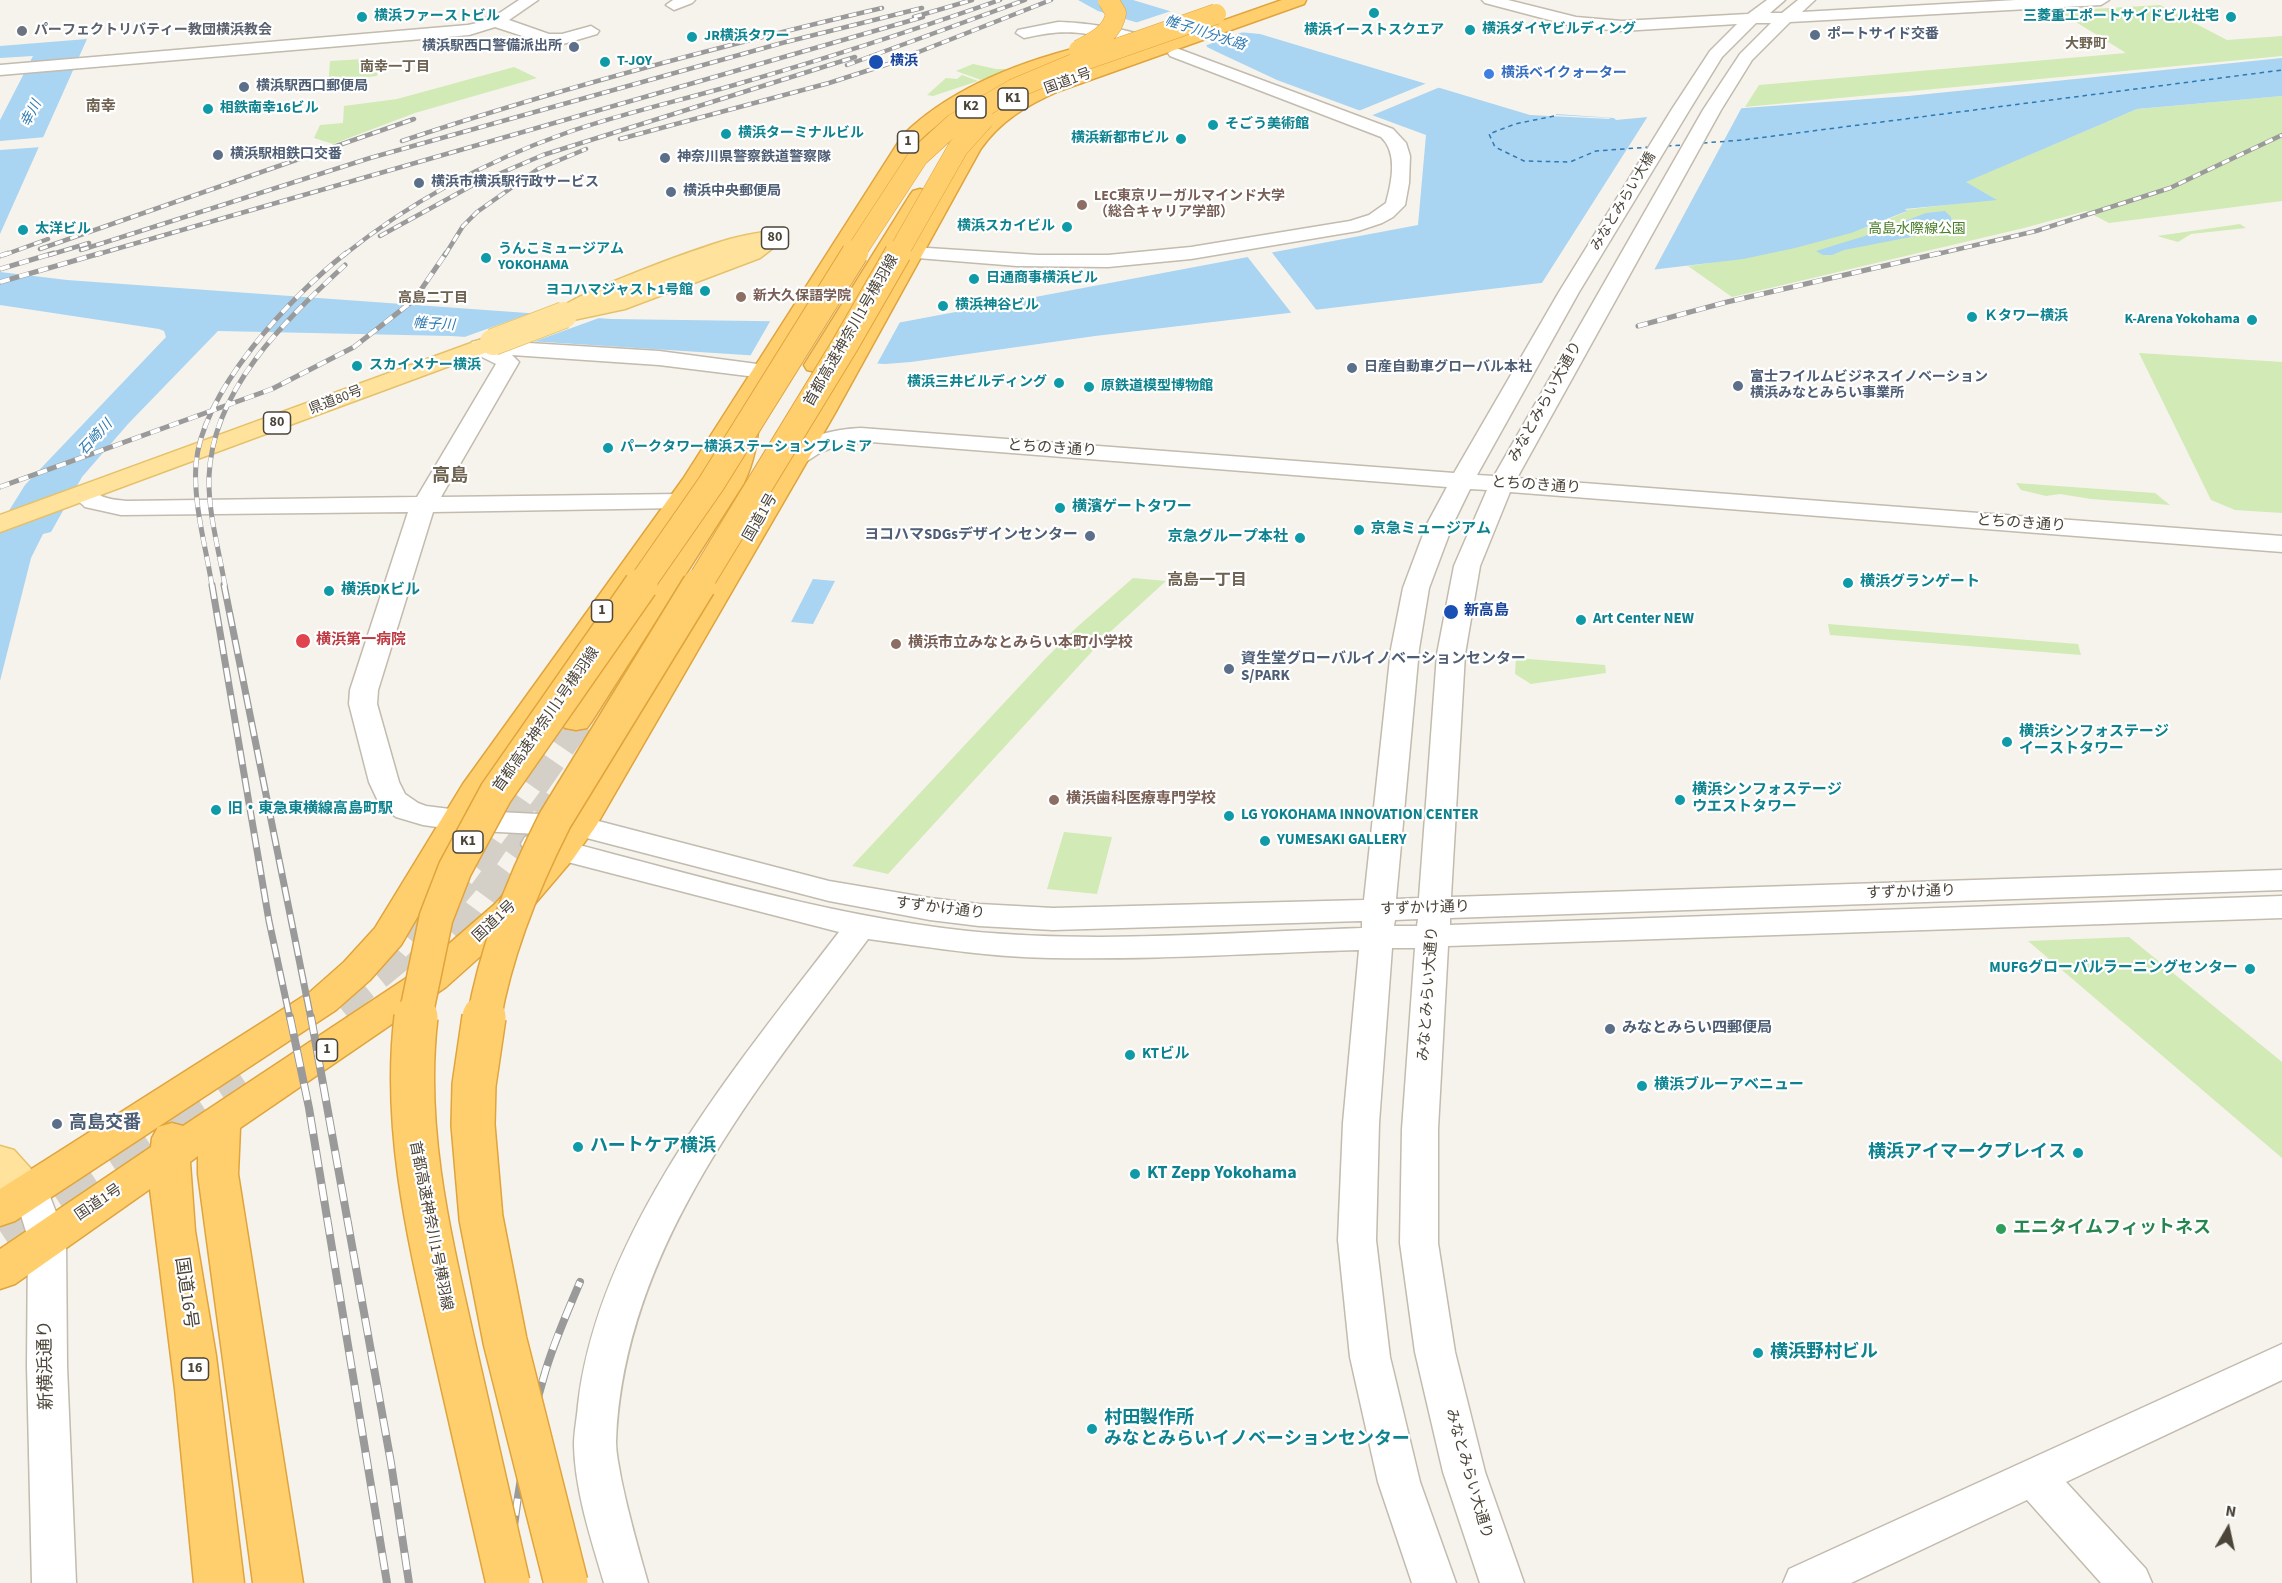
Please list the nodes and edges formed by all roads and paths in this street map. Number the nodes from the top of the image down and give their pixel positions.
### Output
1 (512, 0) edge
2 (530, 0) edge
3 (1100, 0) edge
4 (1108, 0) edge
5 (1231, 0) edge
6 (1255, 0) edge
7 (1277, 0) edge
8 (1298, 0) edge
9 (1490, 0) edge
10 (1777, 0) edge
11 (1808, 0) edge
12 (2101, 0) edge
13 (1785, 18) junction
14 (1751, 20) junction
15 (489, 21) junction
16 (591, 31) dead end
17 (1024, 33) dead end
18 (1147, 40) junction
19 (1182, 46) junction
20 (0, 64) edge
21 (28, 65) junction
22 (0, 70) edge
23 (1239, 84) dead end
24 (902, 152) junction
25 (1400, 160) junction
26 (955, 176) junction
27 (885, 207) junction
28 (912, 253) junction
29 (883, 278) junction
30 (1611, 287) joint
31 (567, 314) junction
32 (850, 319) junction
33 (486, 345) junction
34 (768, 365) junction
35 (746, 400) junction
36 (826, 405) junction
37 (873, 430) junction
38 (796, 458) junction
39 (1466, 474) junction
40 (1505, 477) junction
41 (78, 496) junction
42 (681, 501) junction
43 (425, 503) junction
44 (0, 524) edge
45 (2280, 541) edge
46 (573, 682) junction
47 (458, 820) junction
48 (570, 839) junction
49 (2282, 880) edge
50 (2282, 907) edge
51 (1434, 922) junction
52 (1379, 924) junction
53 (860, 927) junction
54 (918, 936) junction
55 (834, 963) junction
56 (433, 978) junction
57 (202, 1081) junction
58 (220, 1121) junction
59 (169, 1156) junction
60 (0, 1161) edge
61 (221, 1194) junction
62 (14, 1201) edge
63 (480, 1219) junction
64 (47, 1238) junction
65 (0, 1272) edge
66 (2282, 1361) edge
67 (2033, 1476) junction
68 (54, 1583) edge
69 (219, 1583) edge
70 (278, 1583) edge
71 (508, 1583) edge
72 (566, 1583) edge
73 (626, 1583) edge
74 (1434, 1583) edge
75 (1502, 1583) edge
76 (1805, 1583) edge
77 (2130, 1583) edge

1 - 15 street
2 - 15 street
3 - 27 highway, K2, bridge
4 - 29 highway, K2, bridge
5 - 18 highway, 国道1号 / 1
6 - 27 highway, 首都高速神奈川1号横羽線 / K1, bridge
7 - 29 highway, 首都高速神奈川1号横羽線 / K1, bridge
8 - 19 highway, 国道1号 / 1
9 - 14 street
10 - 14 street, みなとみらい大橋
11 - 13 street, みなとみらい大橋
12 - 13 street
13 - 14 street
13 - 30 street, みなとみらい大橋
14 - 39 street, みなとみらい大橋
15 - 16 street
15 - 21 street
17 - 18 street
18 - 19 highway, 国道1号 / 1
18 - 24 highway, 国道1号 / 1
18 - 26 highway, 国道1号 / 1
19 - 25 street
20 - 21 street
21 - 22 street
23 - 25 street
24 - 32 highway
24 - 34 highway, 国道1号 / 1
25 - 28 street
26 - 28 highway, 国道1号 / 1
26 - 32 highway
27 - 46 highway, 首都高速神奈川1号横羽線 / K1, bridge
28 - 32 highway, 国道1号 / 1
29 - 63 highway, 首都高速神奈川1号横羽線 / K1, bridge
30 - 40 street, みなとみらい大通り
31 - 31 main road, 県道80号 / 80
31 - 33 main road, 県道80号 / 80, bridge
32 - 36 highway, 国道1号 / 1
32 - 46 highway, bridge
32 - 63 highway, bridge
33 - 34 street
33 - 41 main road, 県道80号 / 80
33 - 43 street, すずかけ通り
34 - 35 highway, 国道1号 / 1
35 - 36 highway, 国道1号 / 1
35 - 42 highway, 国道1号 / 1
36 - 37 street, とちのき通り
36 - 38 highway, 国道1号 / 1
37 - 38 street, とちのき通り
37 - 39 street, とちのき通り
38 - 48 highway, 国道1号 / 1
39 - 40 street, とちのき通り
39 - 52 street
40 - 45 street, とちのき通り
40 - 51 street, みなとみらい大通り
41 - 43 street
41 - 44 main road, 県道80号 / 80
42 - 43 street
42 - 47 highway, 国道1号 / 1
43 - 47 street, すずかけ通り
46 - 71 highway, 首都高速神奈川1号横羽線 / K1, bridge
47 - 48 street, すずかけ通り
47 - 57 highway, 国道1号 / 1
48 - 52 street, すずかけ通り
48 - 53 street, すずかけ通り
48 - 56 highway, 国道1号 / 1
49 - 51 street, すずかけ通り
50 - 51 street, すずかけ通り
51 - 52 street
51 - 75 street, みなとみらい大通り
52 - 54 street, すずかけ通り
52 - 74 street
53 - 54 street, すずかけ通り
53 - 55 street
54 - 55 street
55 - 73 street
56 - 58 highway, 国道1号 / 1
56 - 61 highway
57 - 59 highway, 国道16号 / 16
57 - 62 highway, 国道1号 / 1
58 - 59 highway, 国道1号 / 1
58 - 61 highway
59 - 64 highway, 国道1号 / 1
59 - 69 highway, 国道16号 / 16
60 - 62 main road, 新横浜通り
61 - 70 highway
62 - 64 street, 新横浜通り
63 - 72 highway, 首都高速神奈川1号横羽線 / K1, bridge
64 - 65 highway, 国道1号 / 1
64 - 68 street, 新横浜通り
66 - 67 street
67 - 76 street
67 - 77 street

